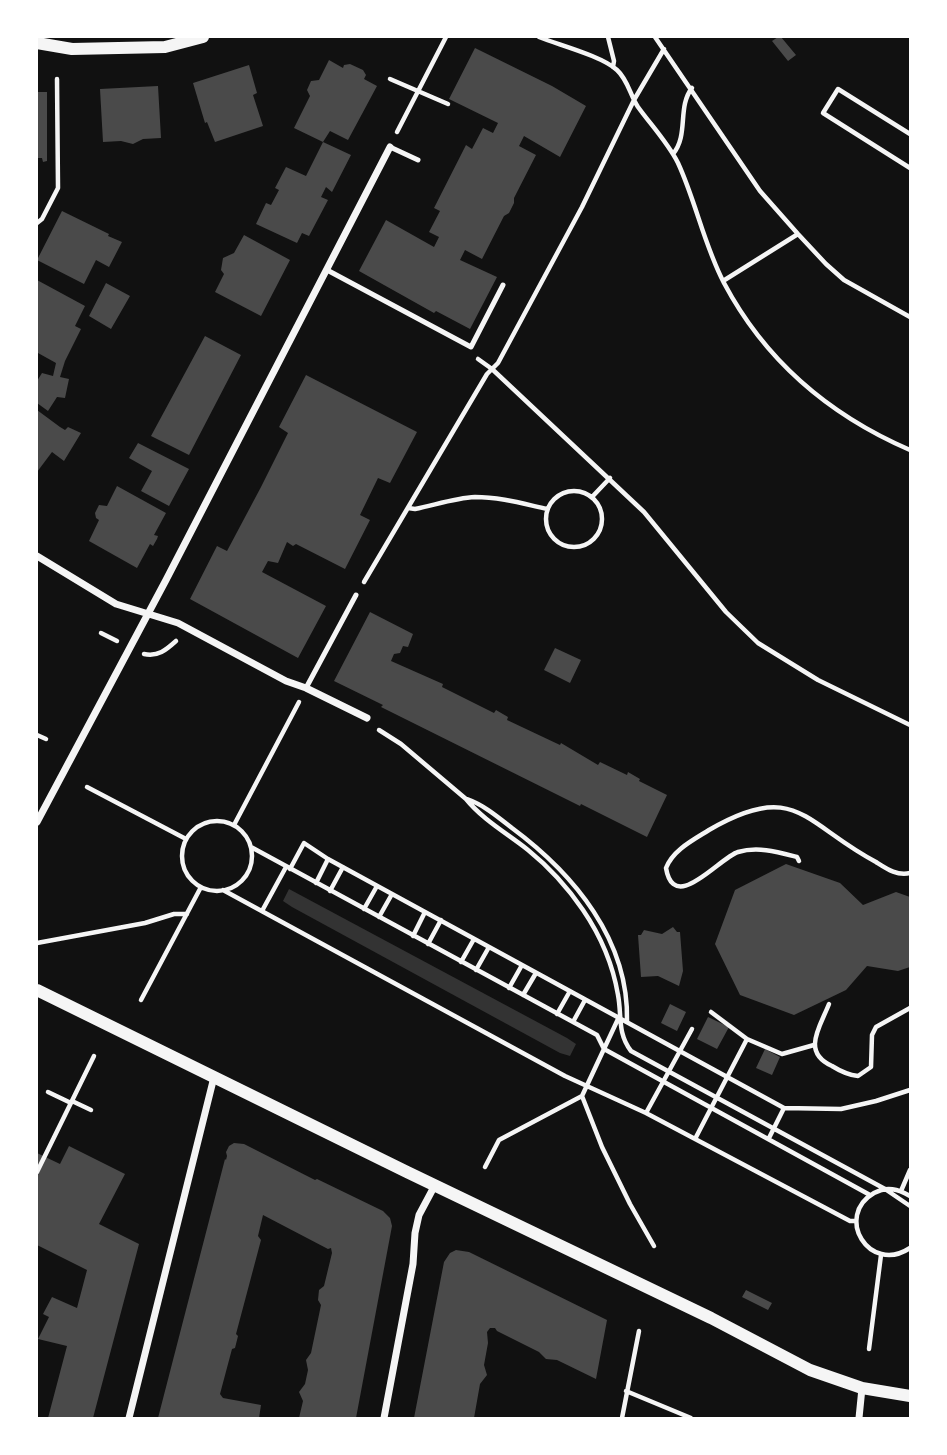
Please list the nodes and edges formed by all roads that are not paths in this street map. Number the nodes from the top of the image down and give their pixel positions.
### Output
1 (204, 37) edge
2 (37, 43) edge
3 (390, 147) joint
4 (418, 160) dead end
5 (327, 270) junction
6 (503, 285) dead end
7 (37, 556) edge
8 (356, 595) road end
9 (147, 615) junction
10 (306, 688) junction
11 (367, 718) road end
12 (37, 822) edge
13 (37, 990) edge
14 (214, 1077) junction
15 (435, 1185) junction
16 (862, 1388) junction
17 (910, 1396) edge
18 (129, 1418) edge
19 (384, 1418) edge
20 (859, 1418) edge

1 - 2 street
3 - 4 lane
3 - 5 street
5 - 6 lane
5 - 9 street
7 - 9 street
8 - 10 lane
9 - 10 street
9 - 12 street
10 - 11 street
13 - 14 street
14 - 15 street
14 - 18 street
15 - 16 street
15 - 19 street
16 - 17 street
16 - 20 street

